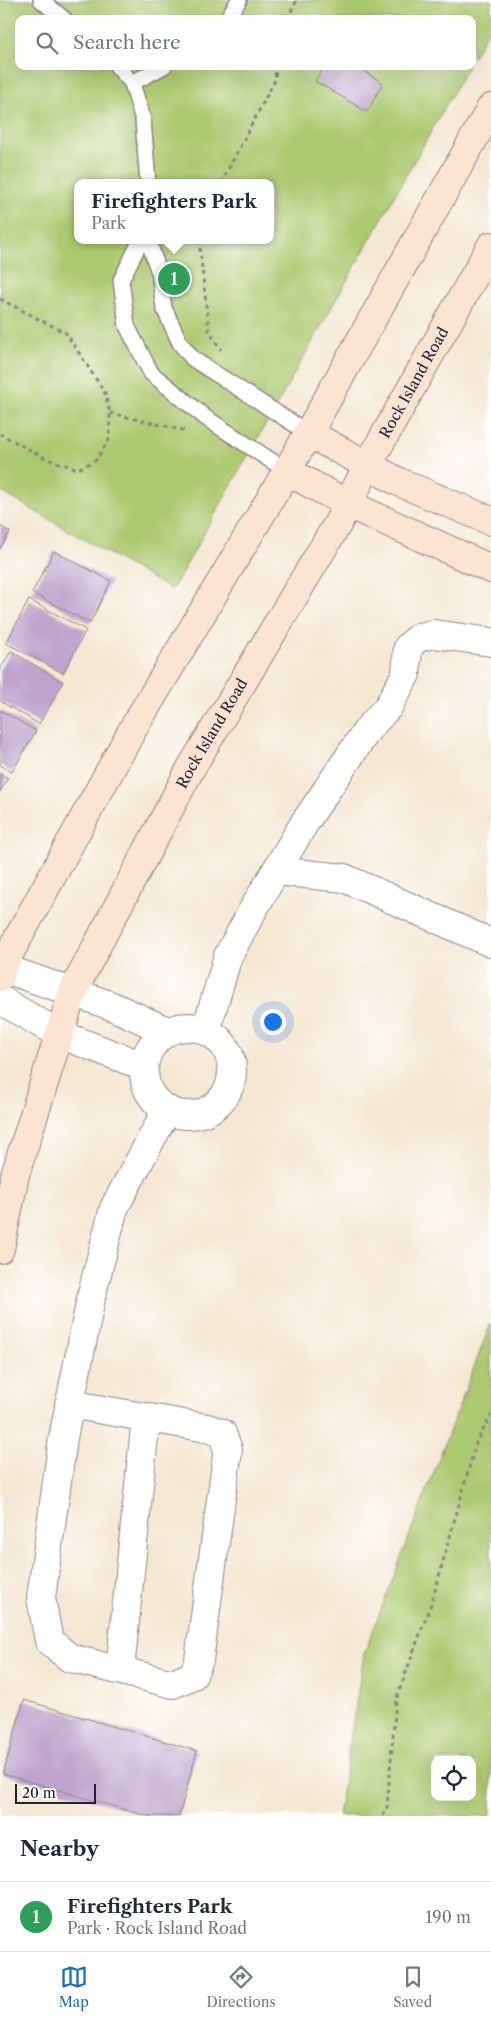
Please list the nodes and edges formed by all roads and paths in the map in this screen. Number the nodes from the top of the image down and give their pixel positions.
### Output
1 (41, 0) edge
2 (239, 0) edge
3 (297, 0) edge
4 (59, 15) edge
5 (230, 15) edge
6 (289, 15) edge
7 (121, 70) edge
8 (156, 70) edge
9 (276, 70) edge
10 (132, 83) junction
11 (491, 108) edge
12 (148, 179) edge
13 (223, 179) edge
14 (139, 244) edge
15 (149, 244) edge
16 (199, 244) edge
17 (491, 246) edge
18 (0, 300) edge
19 (224, 356) dead end
20 (110, 413) junction
21 (308, 433) junction
22 (0, 434) edge
23 (190, 434) dead end
24 (368, 465) junction
25 (287, 471) junction
26 (348, 504) junction
27 (491, 521) edge
28 (491, 569) edge
29 (491, 642) edge
30 (276, 871) junction
31 (491, 943) edge
32 (1, 970) edge
33 (72, 991) junction
34 (0, 1000) edge
35 (206, 1030) junction
36 (167, 1031) junction
37 (59, 1034) junction
38 (143, 1066) junction
39 (168, 1110) junction
40 (0, 1249) edge
41 (70, 1404) junction
42 (491, 1415) edge
43 (146, 1417) junction
44 (120, 1670) junction
45 (384, 1816) edge

1 - 4 lane
2 - 5 lane
3 - 6 path
7 - 10 lane
8 - 10 lane
9 - 13 path
10 - 12 lane
11 - 21 main road
14 - 25 lane
15 - 21 lane
16 - 19 path
17 - 24 main road, Rock Island Road
18 - 20 path
20 - 22 path
20 - 23 path
21 - 24 main road
21 - 25 main road
24 - 26 main road, Rock Island Road
24 - 27 main road
25 - 26 main road
25 - 32 main road
26 - 28 main road
26 - 33 main road, Rock Island Road
29 - 30 street
30 - 31 street
30 - 35 street
32 - 33 street
33 - 36 street
33 - 37 main road, Rock Island Road
34 - 37 street
35 - 36 street
35 - 39 street
36 - 38 street
37 - 38 street
37 - 40 main road, Rock Island Road
38 - 39 street
39 - 41 street
41 - 43 street
41 - 44 street
42 - 45 path
43 - 44 street
43 - 44 street

